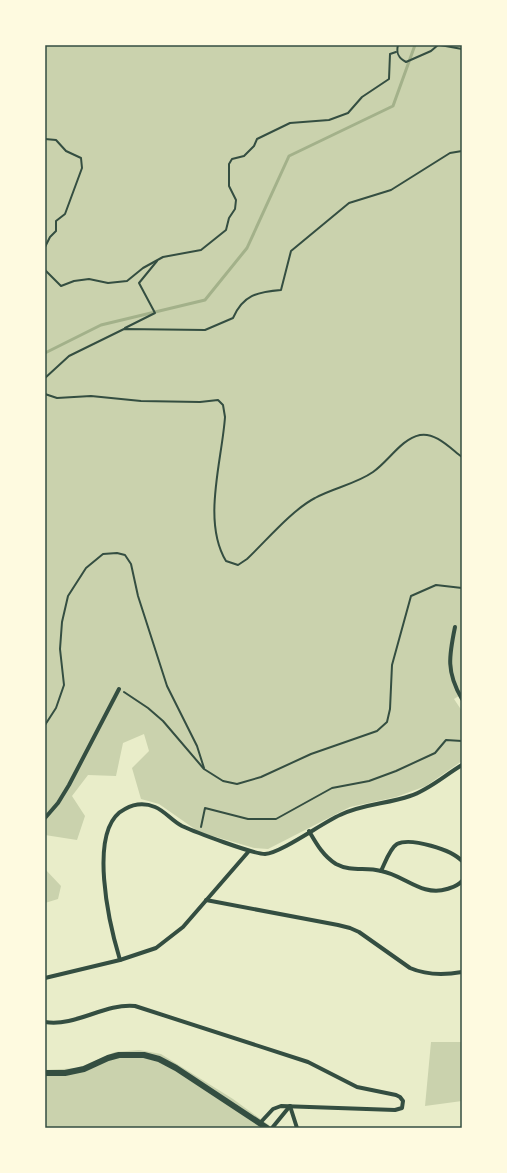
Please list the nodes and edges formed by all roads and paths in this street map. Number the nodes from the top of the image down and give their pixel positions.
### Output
1 (398, 45) edge
2 (439, 45) edge
3 (462, 49) edge
4 (396, 52) junction
5 (45, 138) edge
6 (462, 151) edge
7 (45, 247) edge
8 (158, 260) junction
9 (45, 270) edge
10 (124, 329) junction
11 (45, 378) edge
12 (45, 394) edge
13 (462, 457) edge
14 (462, 588) edge
15 (455, 627) dead end
16 (120, 689) joint
17 (462, 699) edge
18 (45, 725) edge
19 (462, 741) edge
20 (462, 765) edge
21 (204, 769) junction
22 (45, 818) edge
23 (309, 831) junction
24 (200, 832) junction
25 (250, 851) junction
26 (462, 861) edge
27 (381, 870) junction
28 (462, 880) edge
29 (206, 900) junction
30 (120, 960) junction
31 (462, 972) edge
32 (45, 978) edge
33 (45, 1022) edge
34 (45, 1073) edge
35 (290, 1106) junction
36 (260, 1123) junction
37 (267, 1128) edge
38 (272, 1128) edge
39 (297, 1128) edge

1 - 4 path
2 - 3 path
2 - 4 path
4 - 8 path
5 - 7 path
6 - 10 path
8 - 9 path
8 - 10 path
10 - 11 path
12 - 13 path
14 - 21 path
15 - 17 street
16 - 21 path
16 - 22 street
18 - 21 path
19 - 24 path
20 - 23 street
23 - 25 street
23 - 27 street
24 - 25 street
24 - 30 street
25 - 29 street
26 - 27 street
27 - 28 street
29 - 30 street
29 - 31 street
30 - 32 street
33 - 35 street
34 - 36 main road
35 - 36 street
35 - 38 street
35 - 39 street
36 - 37 main road

